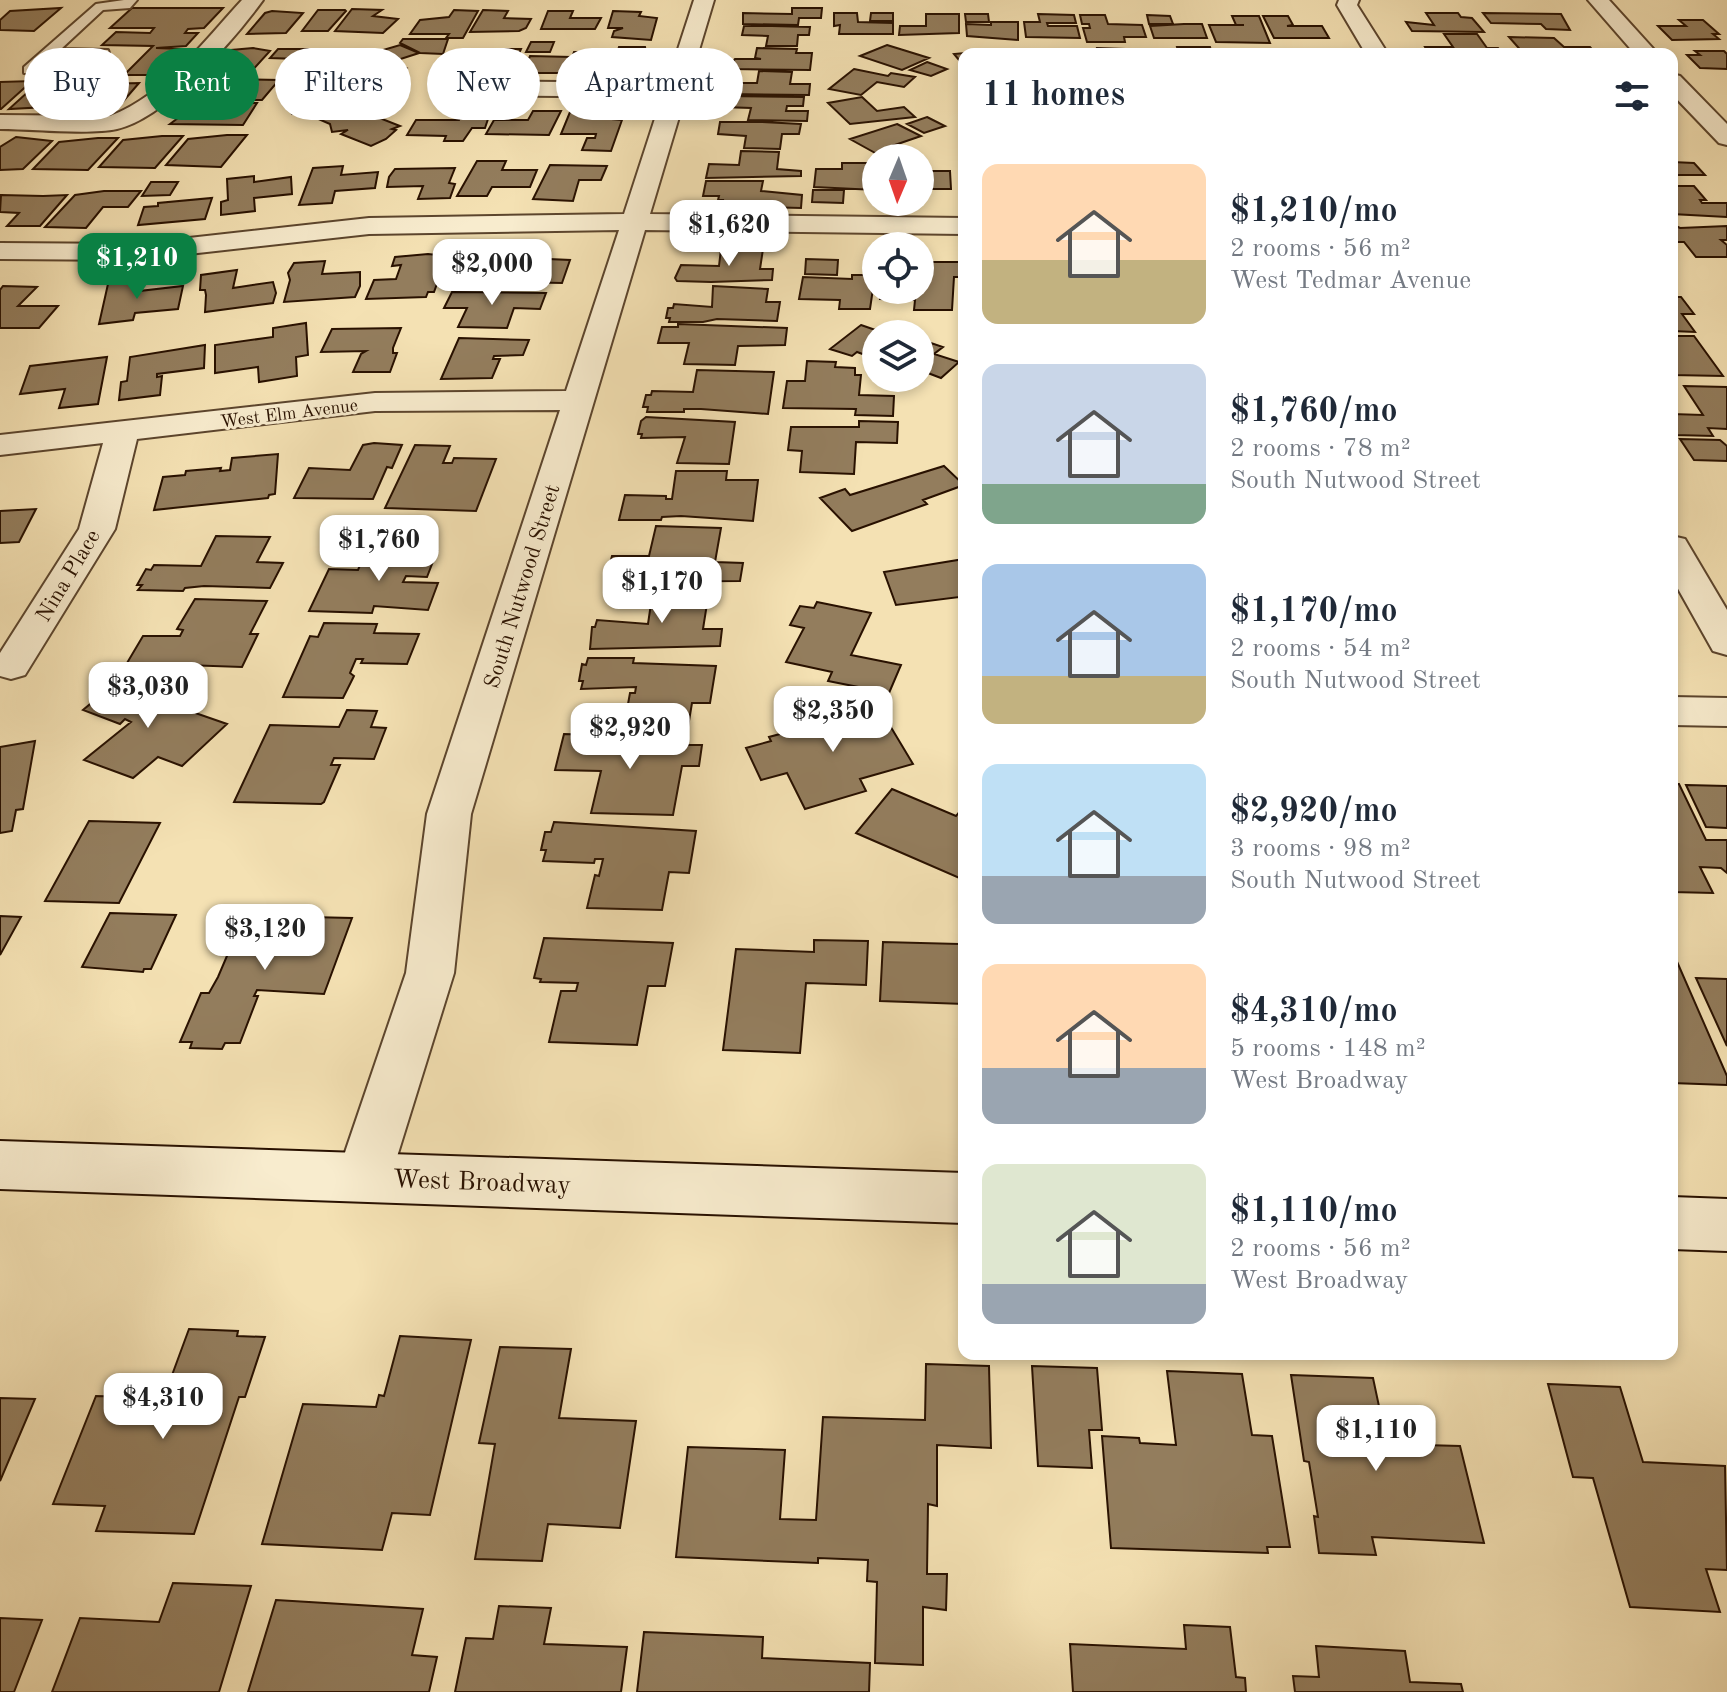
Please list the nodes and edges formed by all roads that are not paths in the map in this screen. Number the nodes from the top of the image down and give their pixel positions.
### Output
1 (131, 0) edge
2 (253, 0) edge
3 (704, 0) edge
4 (1349, 0) edge
5 (1598, 0) edge
6 (97, 4) edge
7 (54, 48) edge
8 (689, 48) edge
9 (1373, 48) edge
10 (1642, 48) edge
11 (1678, 90) edge
12 (1678, 92) edge
13 (1713, 95) dead end
14 (666, 120) edge
15 (0, 122) edge
16 (1727, 138) edge
17 (634, 222) junction
18 (958, 226) edge
19 (0, 251) edge
20 (579, 400) junction
21 (122, 433) junction
22 (0, 445) edge
23 (1678, 554) edge
24 (1714, 593) edge
25 (1727, 642) edge
26 (11, 666) dead end
27 (1678, 711) edge
28 (1727, 712) edge
29 (0, 1165) edge
30 (364, 1176) junction
31 (958, 1198) edge
32 (1678, 1223) edge
33 (1727, 1225) edge

1 - 6 lane
2 - 15 street
3 - 8 street, South Nutwood Street
4 - 9 street
5 - 10 street
6 - 7 lane
11 - 13 street
12 - 16 street
14 - 17 street, South Nutwood Street
17 - 18 street
17 - 19 street
17 - 20 street, South Nutwood Street
20 - 21 street, West Elm Avenue
20 - 30 street, South Nutwood Street
21 - 22 street, West Elm Avenue
21 - 26 street, Nina Place
23 - 24 street
24 - 25 street
27 - 28 street
29 - 30 street, West Broadway
30 - 31 street, West Broadway
32 - 33 street

